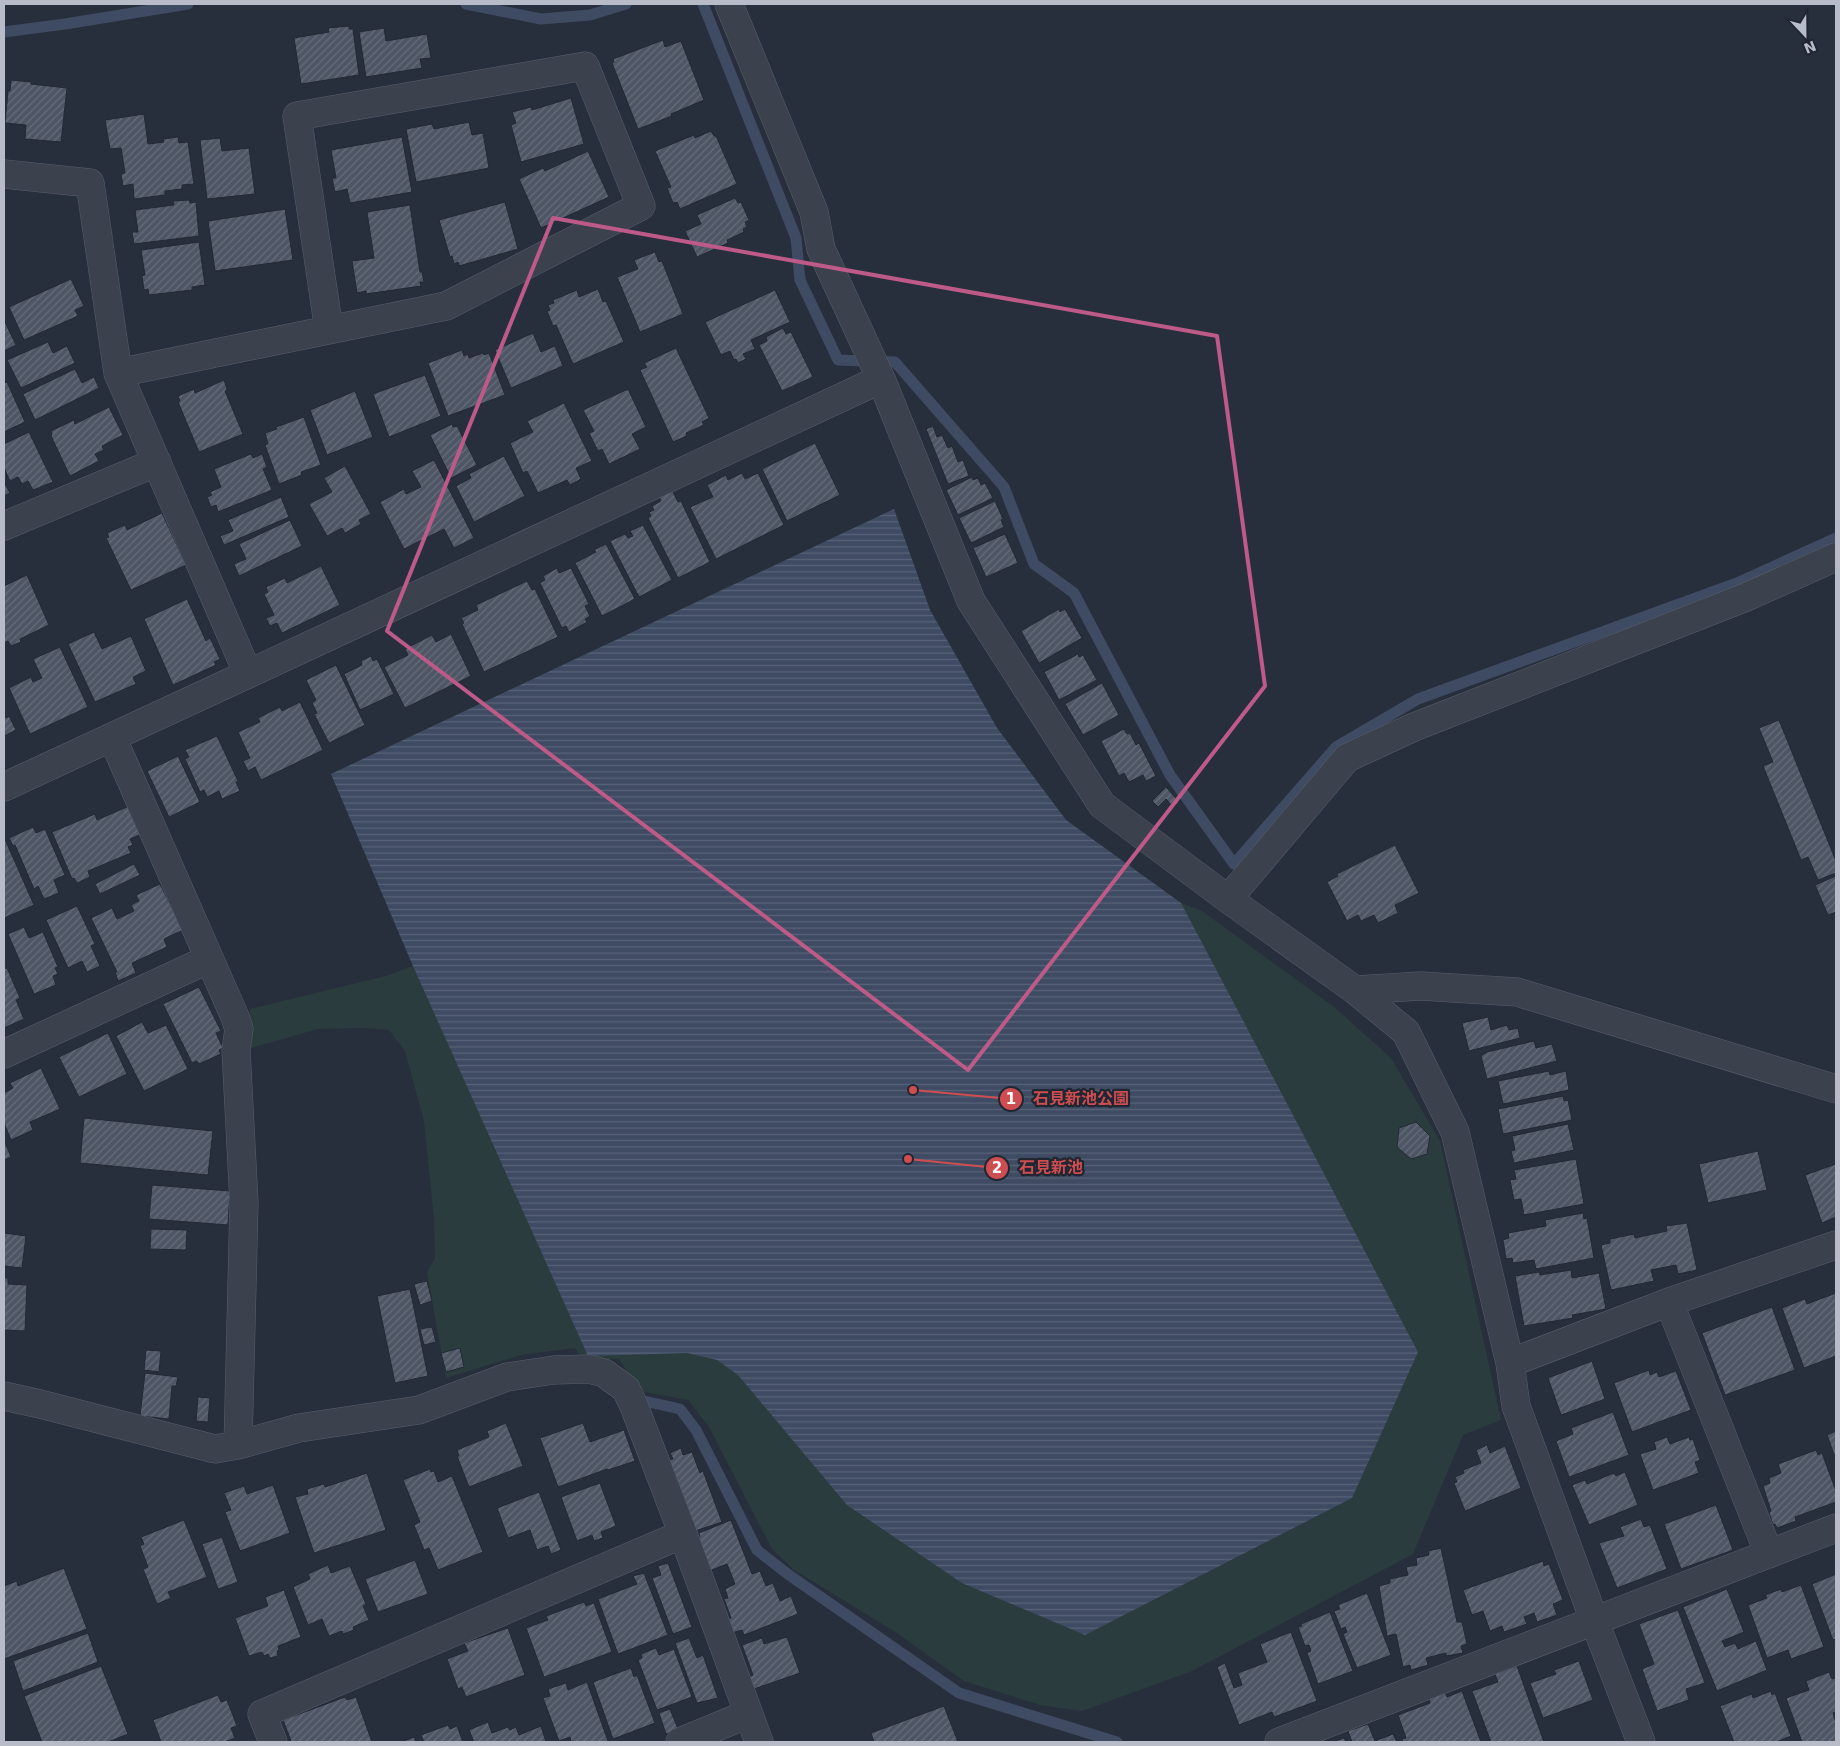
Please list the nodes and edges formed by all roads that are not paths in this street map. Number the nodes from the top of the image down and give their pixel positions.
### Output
1 (729, 4) edge
2 (4, 174) edge
3 (330, 330) junction
4 (118, 373) junction
5 (881, 379) junction
6 (157, 462) junction
7 (4, 526) edge
8 (1836, 558) edge
9 (248, 674) junction
10 (112, 737) junction
11 (4, 787) edge
12 (1228, 899) junction
13 (209, 959) junction
14 (1355, 990) junction
15 (4, 1054) edge
16 (1836, 1089) edge
17 (1836, 1245) edge
18 (1669, 1302) junction
19 (1510, 1363) junction
20 (4, 1396) edge
21 (238, 1445) junction
22 (1836, 1528) edge
23 (683, 1534) junction
24 (1769, 1554) junction
25 (1594, 1620) junction
26 (748, 1714) junction
27 (273, 1742) edge
28 (680, 1742) edge
29 (758, 1742) edge
30 (1279, 1742) edge
31 (1641, 1742) edge

1 - 5 street
2 - 4 street
3 - 3 street
3 - 4 street
4 - 6 street
5 - 9 street
5 - 12 street
6 - 7 street
6 - 9 street
8 - 12 street
9 - 10 street
10 - 11 street
10 - 13 street
12 - 14 street
13 - 15 street
13 - 21 street
14 - 16 street
14 - 19 street
17 - 18 street
18 - 19 street
18 - 24 street
19 - 25 street
20 - 21 street
21 - 23 street
22 - 24 street
23 - 26 street
23 - 27 street
24 - 25 street
25 - 30 street
25 - 31 street
26 - 28 street
26 - 29 street

